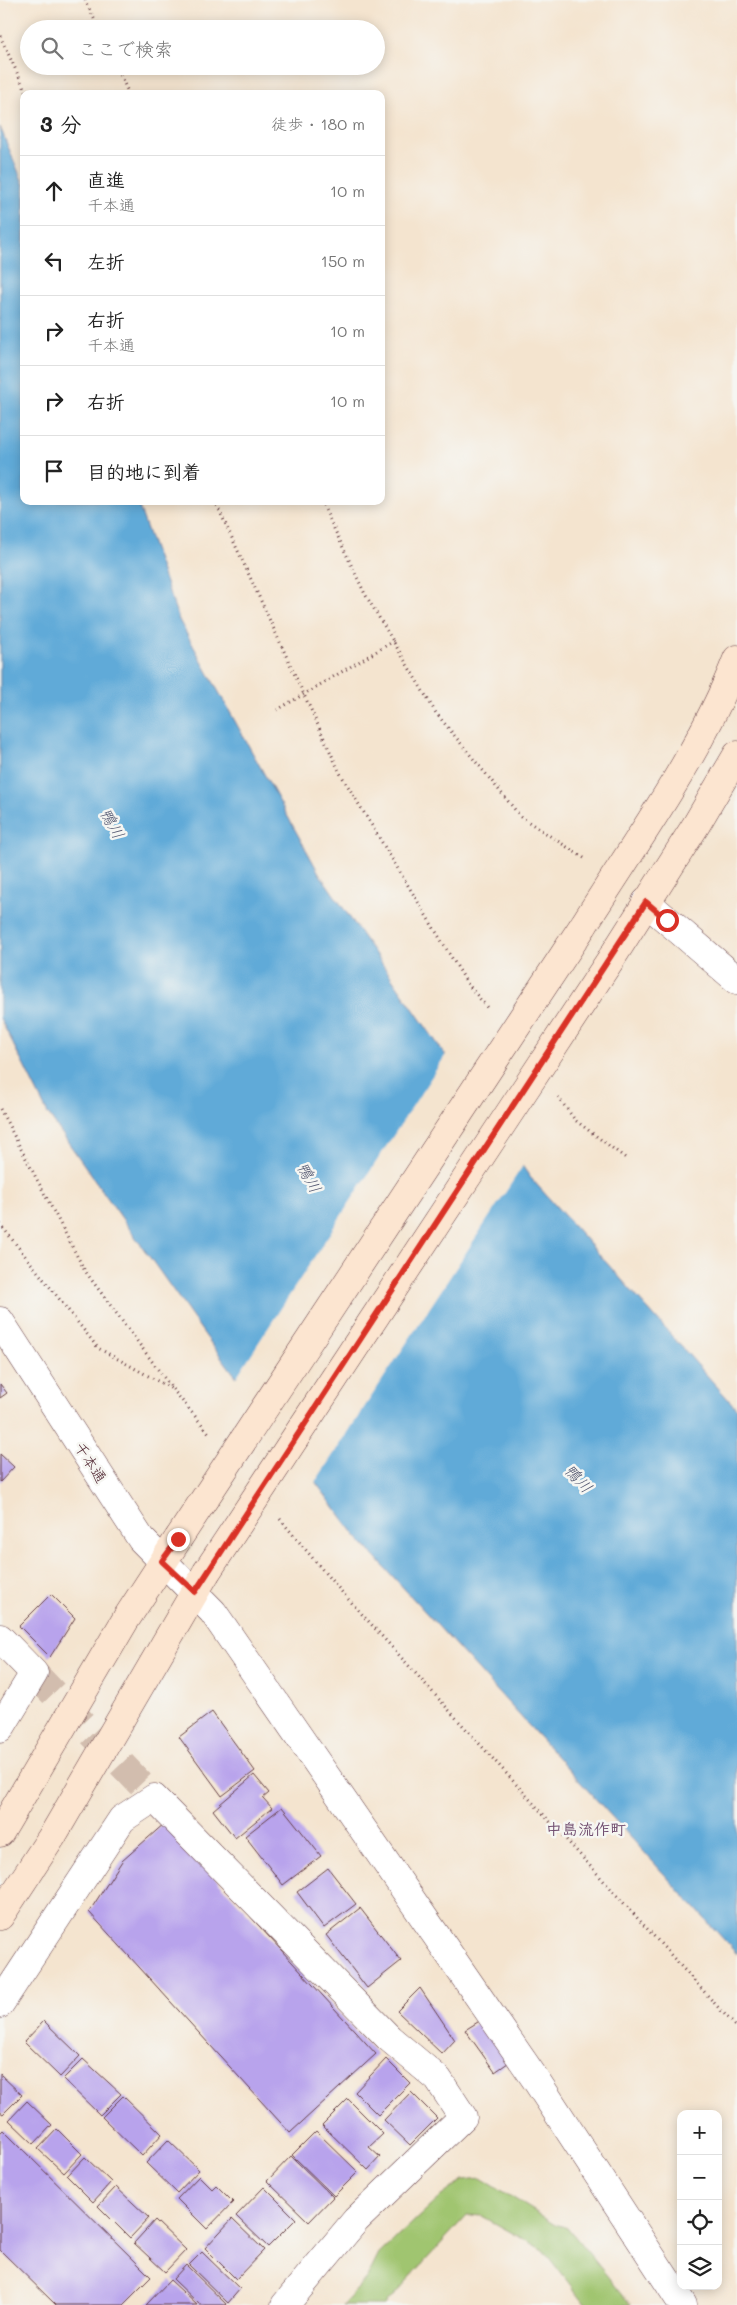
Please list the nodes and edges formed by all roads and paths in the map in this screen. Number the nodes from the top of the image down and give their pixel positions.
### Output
1 (85, 0) edge
2 (95, 20) edge
3 (0, 36) edge
4 (120, 75) edge
5 (25, 90) edge
6 (127, 90) edge
7 (217, 505) edge
8 (323, 505) edge
9 (394, 642) junction
10 (737, 659) edge
11 (304, 694) junction
12 (276, 710) dead end
13 (737, 755) edge
14 (589, 862) dead end
15 (646, 902) junction
16 (737, 980) edge
17 (491, 1014) dead end
18 (551, 1090) dead end
19 (0, 1109) edge
20 (627, 1158) dead end
21 (0, 1224) edge
22 (0, 1321) edge
23 (174, 1391) junction
24 (212, 1436) dead end
25 (274, 1512) dead end
26 (162, 1561) junction
27 (201, 1582) junction
28 (0, 1638) edge
29 (0, 1729) edge
30 (0, 1833) edge
31 (0, 1916) edge
32 (0, 2004) edge
33 (737, 2028) edge
34 (286, 2305) edge
35 (684, 2305) edge

1 - 2 path
3 - 5 path
4 - 6 path
7 - 11 path
8 - 9 path
9 - 11 path
9 - 14 path
10 - 26 street, bridge
11 - 12 path
11 - 17 path
13 - 15 street
15 - 16 street
15 - 27 street, bridge
18 - 20 path
19 - 23 path
21 - 23 path
22 - 26 street, 千本通
23 - 24 path
25 - 33 path
26 - 27 street, 千本通
26 - 30 street
27 - 31 street
27 - 35 street, 千本通
28 - 29 street
32 - 34 street

